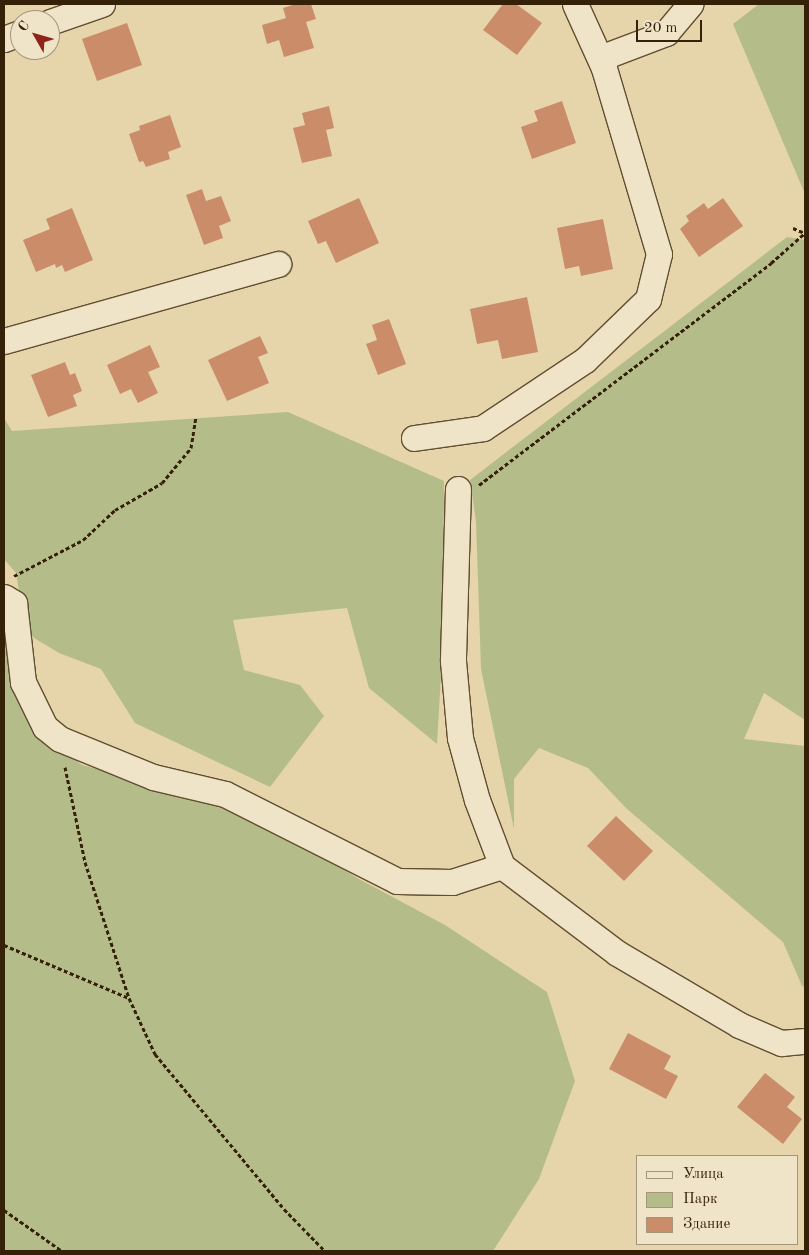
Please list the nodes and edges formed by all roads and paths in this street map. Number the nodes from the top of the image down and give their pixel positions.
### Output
1 (102, 4) edge
2 (575, 4) edge
3 (690, 4) edge
4 (60, 19) edge
5 (600, 58) junction
6 (793, 228) dead end
7 (805, 233) edge
8 (278, 264) dead end
9 (4, 341) edge
10 (196, 418) dead end
11 (414, 438) dead end
12 (458, 495) joint
13 (7, 588) edge
14 (60, 739) junction
15 (502, 866) junction
16 (4, 945) edge
17 (129, 998) junction
18 (805, 1042) edge
19 (4, 1210) edge
20 (62, 1251) edge
21 (325, 1251) edge

1 - 4 street
2 - 5 street
3 - 5 street
5 - 11 street
6 - 7 path
7 - 12 path
8 - 9 street
10 - 13 path
12 - 15 street
13 - 14 street
14 - 15 street
14 - 17 path
15 - 18 street
16 - 17 path
17 - 21 path
19 - 20 path

